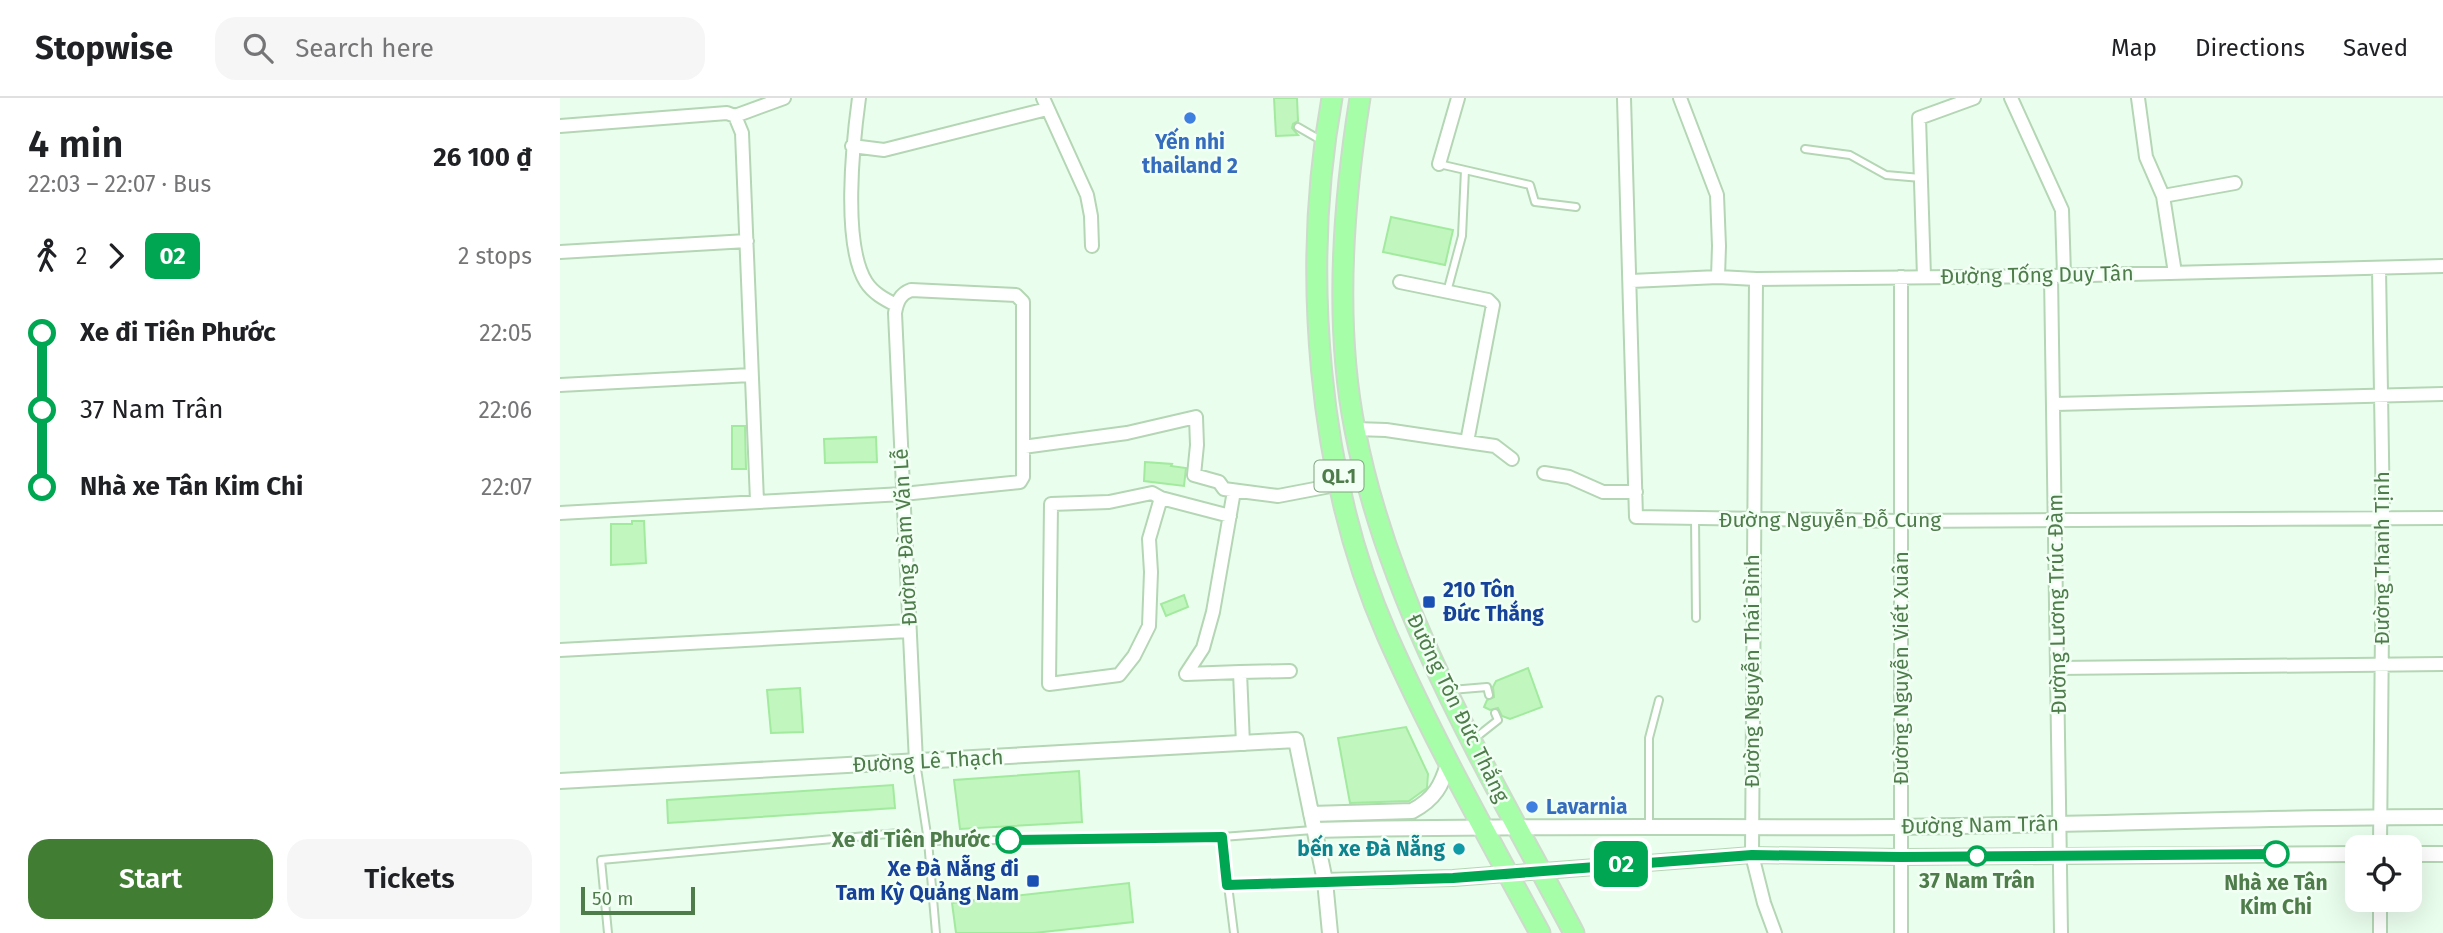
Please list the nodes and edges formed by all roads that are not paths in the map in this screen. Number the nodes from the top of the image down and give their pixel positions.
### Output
1 (784, 98) edge
2 (859, 98) edge
3 (1332, 98) edge
4 (1360, 98) edge
5 (1458, 98) edge
6 (1624, 98) edge
7 (1680, 98) edge
8 (1974, 98) edge
9 (2011, 98) edge
10 (2138, 98) edge
11 (1045, 103) edge
12 (735, 116) junction
13 (560, 125) edge
14 (1298, 127) dead end
15 (1325, 143) junction
16 (852, 146) junction
17 (1805, 149) dead end
18 (1438, 164) joint
19 (1465, 170) junction
20 (1921, 178) junction
21 (2235, 183) dead end
22 (2163, 196) junction
23 (1576, 207) dead end
24 (1317, 232) junction
25 (1345, 232) junction
26 (747, 241) junction
27 (1093, 246) dead end
28 (560, 252) edge
29 (2443, 267) edge
30 (2379, 268) junction
31 (2175, 273) junction
32 (2058, 275) junction
33 (1718, 277) junction
34 (1900, 277) junction
35 (1924, 277) junction
36 (1756, 279) junction
37 (1631, 281) junction
38 (1400, 282) dead end
39 (1447, 292) junction
40 (896, 309) junction
41 (751, 375) junction
42 (560, 385) edge
43 (2443, 394) edge
44 (2381, 396) junction
45 (2054, 404) junction
46 (1355, 429) junction
47 (1467, 442) junction
48 (1023, 447) junction
49 (1512, 459) dead end
50 (1544, 473) dead end
51 (1341, 484) junction
52 (1234, 491) junction
53 (1636, 492) junction
54 (903, 494) junction
55 (1161, 498) junction
56 (757, 501) junction
57 (560, 513) edge
58 (1230, 516) junction
59 (2383, 518) junction
60 (2443, 518) edge
61 (1695, 519) junction
62 (1753, 520) junction
63 (2056, 520) junction
64 (1901, 521) junction
65 (1696, 618) dead end
66 (909, 631) junction
67 (560, 650) edge
68 (2382, 664) junction
69 (2443, 664) edge
70 (2058, 667) junction
71 (1290, 671) dead end
72 (1240, 672) junction
73 (1448, 690) junction
74 (1489, 695) dead end
75 (1659, 701) dead end
76 (1495, 713) dead end
77 (1473, 740) junction
78 (1243, 744) junction
79 (1449, 761) junction
80 (916, 762) junction
81 (560, 781) edge
82 (1311, 814) junction
83 (2380, 817) junction
84 (2443, 817) edge
85 (2058, 824) junction
86 (1516, 826) junction
87 (1481, 827) junction
88 (1901, 827) junction
89 (1649, 828) junction
90 (1752, 828) junction
91 (1315, 830) junction
92 (2380, 835) edge
93 (1222, 837) junction
94 (928, 841) junction
95 (2345, 854) edge
96 (2422, 854) edge
97 (2443, 854) edge
98 (1752, 855) junction
99 (2058, 855) junction
100 (1901, 857) junction
101 (1540, 871) junction
102 (1506, 874) junction
103 (1325, 881) junction
104 (1227, 885) junction
105 (2380, 912) edge
106 (608, 933) edge
107 (936, 933) edge
108 (1234, 933) edge
109 (1330, 933) edge
110 (1539, 933) edge
111 (1574, 933) edge
112 (1775, 933) edge
113 (1901, 933) edge
114 (2061, 933) edge
115 (2380, 933) edge

1 - 12 street
2 - 16 street
3 - 15 highway, Đường Tôn Đức Thắng / QL.1
4 - 25 highway, Đường Tôn Đức Thắng / QL.1
5 - 18 street
6 - 37 street, Đường Nguyễn Đỗ Cung
7 - 33 street
8 - 20 street
9 - 32 street, Đường Lương Trúc Đàm
10 - 22 street
11 - 16 street
11 - 27 street
12 - 13 street
12 - 26 street
14 - 15 lane
15 - 24 highway, Đường Tôn Đức Thắng / QL.1
16 - 40 street
17 - 20 lane
18 - 19 lane
19 - 23 lane
19 - 39 lane
20 - 35 street
21 - 22 street
22 - 31 street
24 - 25 highway
24 - 51 highway, Đường Tôn Đức Thắng / QL.1
25 - 46 highway, Đường Tôn Đức Thắng / QL.1
26 - 28 street
26 - 41 street
29 - 30 street, Đường Tống Duy Tân
30 - 31 street, Đường Tống Duy Tân
30 - 44 street, Đường Thanh Tịnh
31 - 32 street, Đường Tống Duy Tân
32 - 35 street, Đường Tống Duy Tân
32 - 45 street, Đường Lương Trúc Đàm
33 - 36 street, Đường Tống Duy Tân
33 - 37 street, Đường Tống Duy Tân
34 - 35 street, Đường Tống Duy Tân
34 - 36 street, Đường Tống Duy Tân
34 - 64 street, Đường Nguyễn Viết Xuân
36 - 62 street, Đường Nguyễn Thái Bình
37 - 53 street, Đường Nguyễn Đỗ Cung
38 - 39 street
39 - 47 street
40 - 48 street
40 - 54 street, Đường Đàm Văn Lễ
41 - 42 street
41 - 56 street
43 - 44 street
44 - 45 street
44 - 59 street, Đường Thanh Tịnh
45 - 63 street, Đường Lương Trúc Đàm
46 - 47 street
46 - 73 highway, Đường Tôn Đức Thắng / QL.1
47 - 49 street
48 - 52 street
48 - 54 street
50 - 53 street
51 - 52 street
51 - 79 highway, Đường Tôn Đức Thắng / QL.1
52 - 58 street
53 - 61 street, Đường Nguyễn Đỗ Cung
54 - 56 street
54 - 66 street, Đường Đàm Văn Lễ
55 - 55 street
55 - 58 street
56 - 57 street
58 - 72 street
59 - 60 street, Đường Nguyễn Đỗ Cung
59 - 63 street, Đường Nguyễn Đỗ Cung
59 - 68 street, Đường Thanh Tịnh
61 - 62 street, Đường Nguyễn Đỗ Cung
61 - 65 lane
62 - 64 street, Đường Nguyễn Đỗ Cung
62 - 90 street, Đường Nguyễn Thái Bình
63 - 64 street, Đường Nguyễn Đỗ Cung
63 - 70 street, Đường Lương Trúc Đàm
64 - 88 street, Đường Nguyễn Viết Xuân
66 - 67 street
66 - 80 street, Đường Đàm Văn Lễ
68 - 69 street
68 - 70 street
68 - 83 street, Đường Thanh Tịnh
70 - 85 street, Đường Lương Trúc Đàm
71 - 72 street
72 - 78 street
73 - 74 lane
73 - 77 highway, Đường Tôn Đức Thắng / QL.1
75 - 89 lane
76 - 77 lane
77 - 86 highway, Đường Tôn Đức Thắng / QL.1
78 - 80 street, Đường Lê Thạch
78 - 82 street, Đường Lê Thạch
79 - 82 street
79 - 87 highway, Đường Tôn Đức Thắng / QL.1
80 - 81 street, Đường Lê Thạch
80 - 94 lane
82 - 91 street
83 - 84 street, Đường Nam Trân
83 - 85 street, Đường Nam Trân
83 - 92 street, Đường Thanh Tịnh
85 - 88 street, Đường Nam Trân
85 - 99 street, Đường Lương Trúc Đàm
86 - 87 street, Đường Nam Trân
86 - 89 street, Đường Nam Trân
86 - 101 highway, Đường Tôn Đức Thắng / QL.1
87 - 91 street
87 - 102 highway, Đường Tôn Đức Thắng / QL.1
88 - 90 street, Đường Nam Trân
88 - 100 street, Đường Nguyễn Viết Xuân
89 - 90 street, Đường Nam Trân
90 - 98 street, Đường Nguyễn Thái Bình
91 - 93 lane
91 - 103 street
93 - 94 lane
93 - 104 lane
94 - 106 lane
94 - 107 lane
95 - 99 street, Đường Nam Trân
96 - 97 street
98 - 100 street, Đường Nam Trân
98 - 101 street, Đường Nam Trân
98 - 112 street, Đường Nguyễn Thái Bình
99 - 100 street, Đường Nam Trân
99 - 114 street, Đường Lương Trúc Đàm
100 - 113 street, Đường Nguyễn Viết Xuân
101 - 102 street, Đường Nam Trân
101 - 111 highway, Đường Tôn Đức Thắng / QL.1
102 - 103 street
102 - 110 highway, Đường Tôn Đức Thắng / QL.1
103 - 104 lane
103 - 109 street
104 - 108 lane
105 - 115 street

